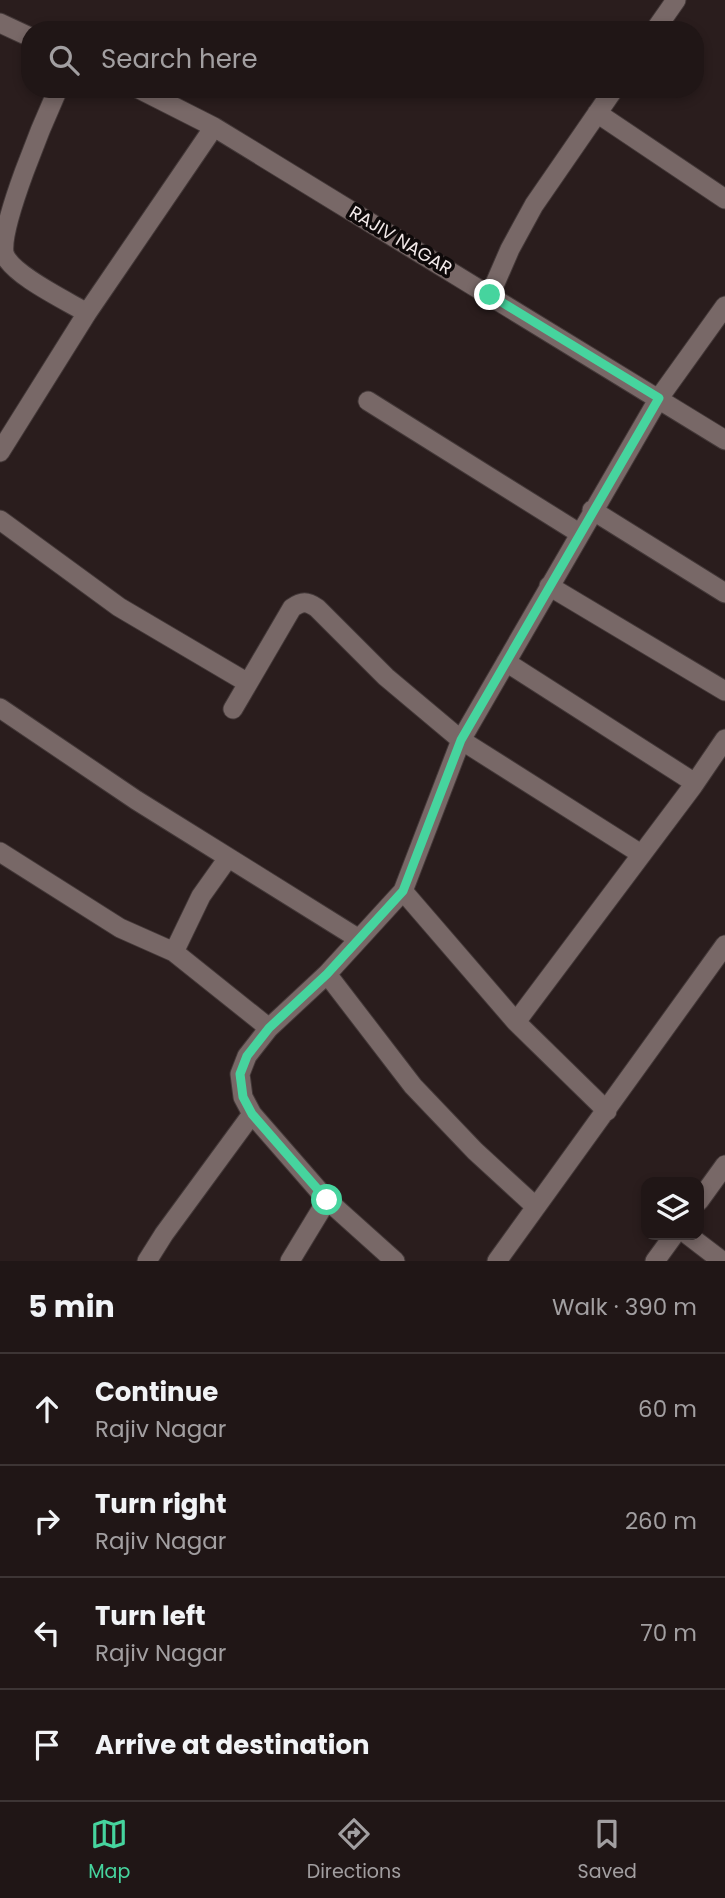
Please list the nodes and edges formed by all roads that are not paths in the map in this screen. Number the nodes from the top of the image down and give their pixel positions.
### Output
1 (676, 0) edge
2 (661, 21) edge
3 (0, 23) edge
4 (21, 33) edge
5 (54, 98) edge
6 (157, 98) edge
7 (608, 98) edge
8 (597, 113) junction
9 (214, 127) junction
10 (723, 193) edge
11 (490, 295) junction
12 (725, 306) edge
13 (87, 313) junction
14 (659, 398) junction
15 (368, 401) dead end
16 (725, 440) edge
17 (0, 452) edge
18 (592, 510) junction
19 (0, 520) edge
20 (579, 533) junction
21 (549, 586) junction
22 (725, 593) edge
23 (506, 662) junction
24 (248, 683) junction
25 (725, 691) edge
26 (0, 708) edge
27 (233, 709) dead end
28 (725, 738) edge
29 (461, 740) junction
30 (695, 783) junction
31 (0, 852) edge
32 (641, 853) junction
33 (228, 858) junction
34 (403, 891) junction
35 (359, 939) junction
36 (725, 945) edge
37 (174, 952) junction
38 (718, 971) edge
39 (327, 974) junction
40 (516, 1022) junction
41 (269, 1028) junction
42 (607, 1111) junction
43 (252, 1114) junction
44 (725, 1165) edge
45 (704, 1194) edge
46 (327, 1200) junction
47 (536, 1207) junction
48 (670, 1240) edge
49 (695, 1240) edge
50 (147, 1261) edge
51 (290, 1261) edge
52 (396, 1261) edge
53 (497, 1261) edge
54 (655, 1261) edge
55 (722, 1261) edge

1 - 2 street
3 - 4 street
5 - 13 street
6 - 9 street, RAJIV NAGAR
7 - 8 street
8 - 10 street
8 - 11 street
9 - 11 street, RAJIV NAGAR
9 - 13 street
11 - 14 street, RAJIV NAGAR
12 - 14 street
13 - 17 street
14 - 16 street, RAJIV NAGAR
14 - 18 street
15 - 20 street
18 - 20 street
18 - 22 street
19 - 24 street
20 - 21 street
21 - 23 street
21 - 25 street
23 - 29 street
23 - 30 street
24 - 27 street
24 - 29 street
26 - 33 street
28 - 30 street
29 - 32 street
29 - 34 street
30 - 32 street
31 - 37 street
32 - 40 street
33 - 35 street
33 - 37 street
34 - 35 street
34 - 40 street
35 - 39 street
36 - 38 street
37 - 41 street
38 - 42 street
39 - 41 street
39 - 47 street
40 - 42 street
41 - 43 street
42 - 47 street
43 - 46 street
43 - 50 street
44 - 45 street
46 - 51 street
46 - 52 street
47 - 53 street
48 - 54 street
49 - 55 street

